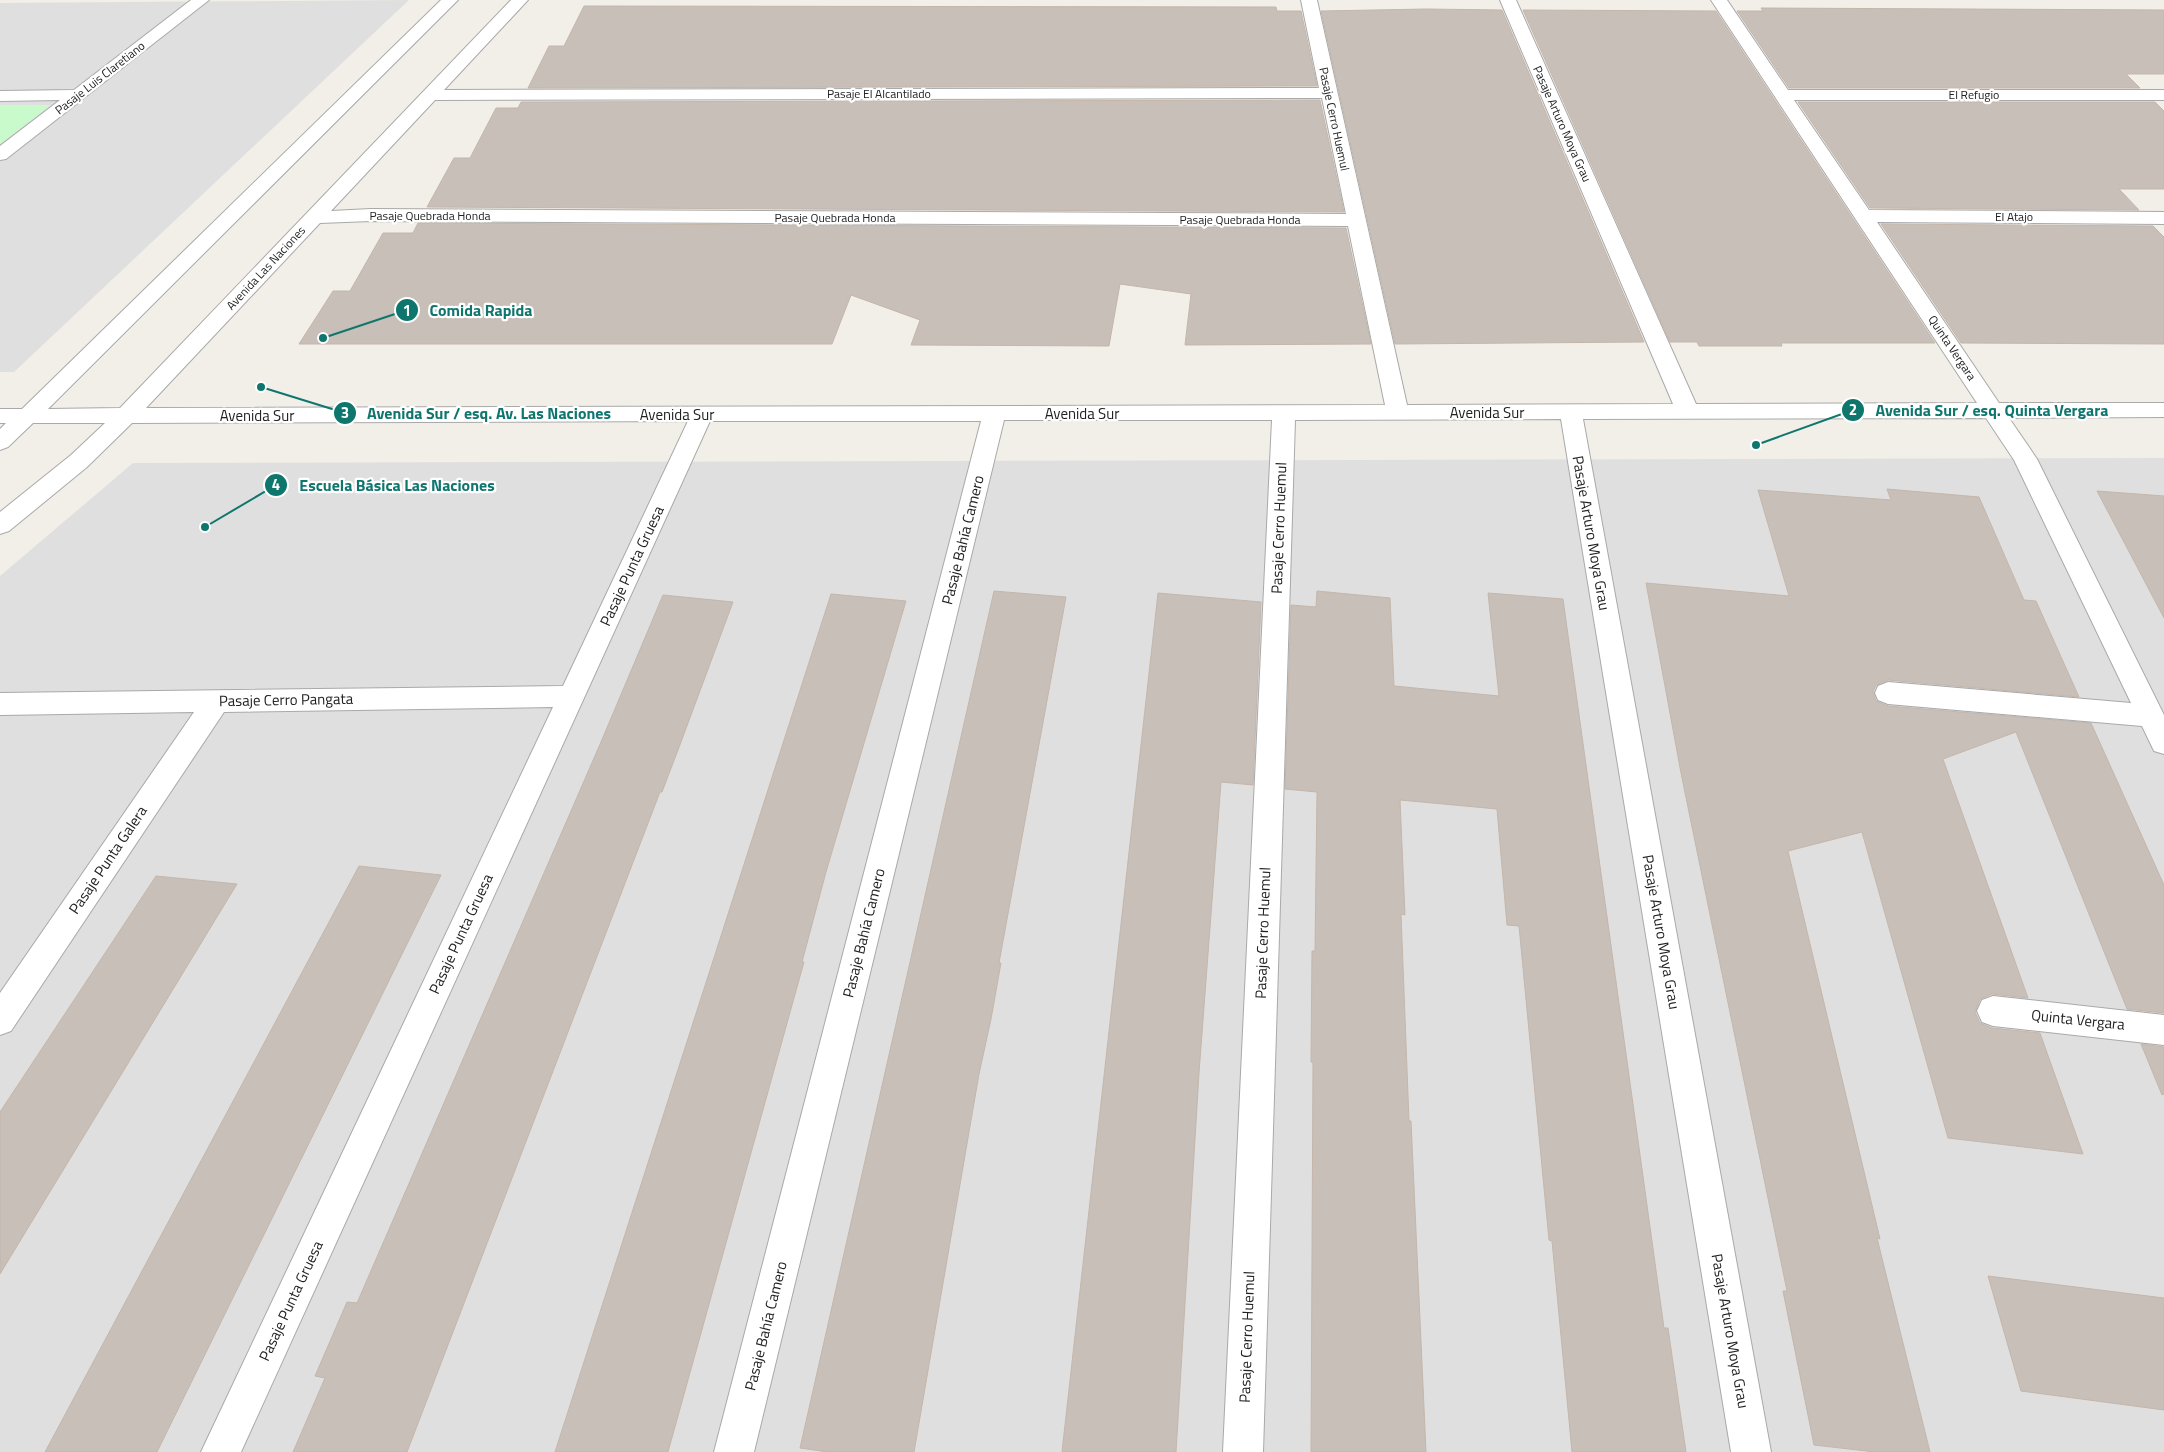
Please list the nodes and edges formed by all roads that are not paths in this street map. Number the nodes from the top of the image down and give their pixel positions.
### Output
1 (200, 0) edge
2 (450, 0) edge
3 (520, 0) edge
4 (1309, 0) edge
5 (1508, 0) edge
6 (1719, 0) edge
7 (1328, 93) junction
8 (430, 94) junction
9 (78, 95) junction
10 (1783, 95) junction
11 (2164, 95) edge
12 (0, 96) edge
13 (0, 155) edge
14 (1865, 216) junction
15 (314, 217) junction
16 (2164, 218) edge
17 (1357, 220) junction
18 (2164, 410) edge
19 (1994, 411) junction
20 (1571, 412) junction
21 (1688, 412) junction
22 (1398, 413) junction
23 (994, 414) junction
24 (1284, 414) junction
25 (702, 415) junction
26 (0, 416) edge
27 (28, 416) junction
28 (126, 416) junction
29 (0, 442) edge
30 (0, 525) edge
31 (1888, 693) dead end
32 (572, 696) junction
33 (216, 701) junction
34 (0, 704) edge
35 (2151, 716) junction
36 (2164, 743) edge
37 (1992, 1011) dead end
38 (0, 1020) edge
39 (2164, 1030) edge
40 (221, 1452) edge
41 (734, 1452) edge
42 (1243, 1452) edge
43 (1751, 1452) edge

1 - 9 street, Pasaje Luis Claretiano
2 - 27 street
3 - 8 street, Avenida Las Naciones
4 - 7 street, Pasaje Cerro Huemul
5 - 21 street, Pasaje Arturo Moya Grau
6 - 10 street, Quinta Vergara
7 - 8 street, Pasaje El Alcantilado
7 - 17 street, Pasaje Cerro Huemul
8 - 15 street, Avenida Las Naciones
9 - 12 street
9 - 13 street, Pasaje Luis Claretiano
10 - 11 street, El Refugio
10 - 14 street, Quinta Vergara
14 - 16 street, El Atajo
14 - 19 street, Quinta Vergara
15 - 17 street, Pasaje Quebrada Honda
15 - 28 street, Avenida Las Naciones
17 - 22 street, Pasaje Cerro Huemul
18 - 19 street, Avenida Sur
19 - 21 street, Avenida Sur
19 - 35 street, Quinta Vergara
20 - 21 street, Avenida Sur
20 - 22 street, Avenida Sur
20 - 43 street, Pasaje Arturo Moya Grau
22 - 24 street, Avenida Sur
23 - 24 street, Avenida Sur
23 - 25 street, Avenida Sur
23 - 41 street, Pasaje Bahía Camero
24 - 42 street, Pasaje Cerro Huemul
25 - 28 street, Avenida Sur
25 - 32 street, Pasaje Punta Gruesa
26 - 27 street, Avenida Sur
27 - 28 street, Avenida Sur
27 - 29 street
28 - 30 street, Avenida Las Naciones
31 - 35 street
32 - 33 street, Pasaje Cerro Pangata
32 - 40 street, Pasaje Punta Gruesa
33 - 34 street, Pasaje Cerro Pangata
33 - 38 street, Pasaje Punta Galera
35 - 36 street, Quinta Vergara
37 - 39 street, Quinta Vergara

